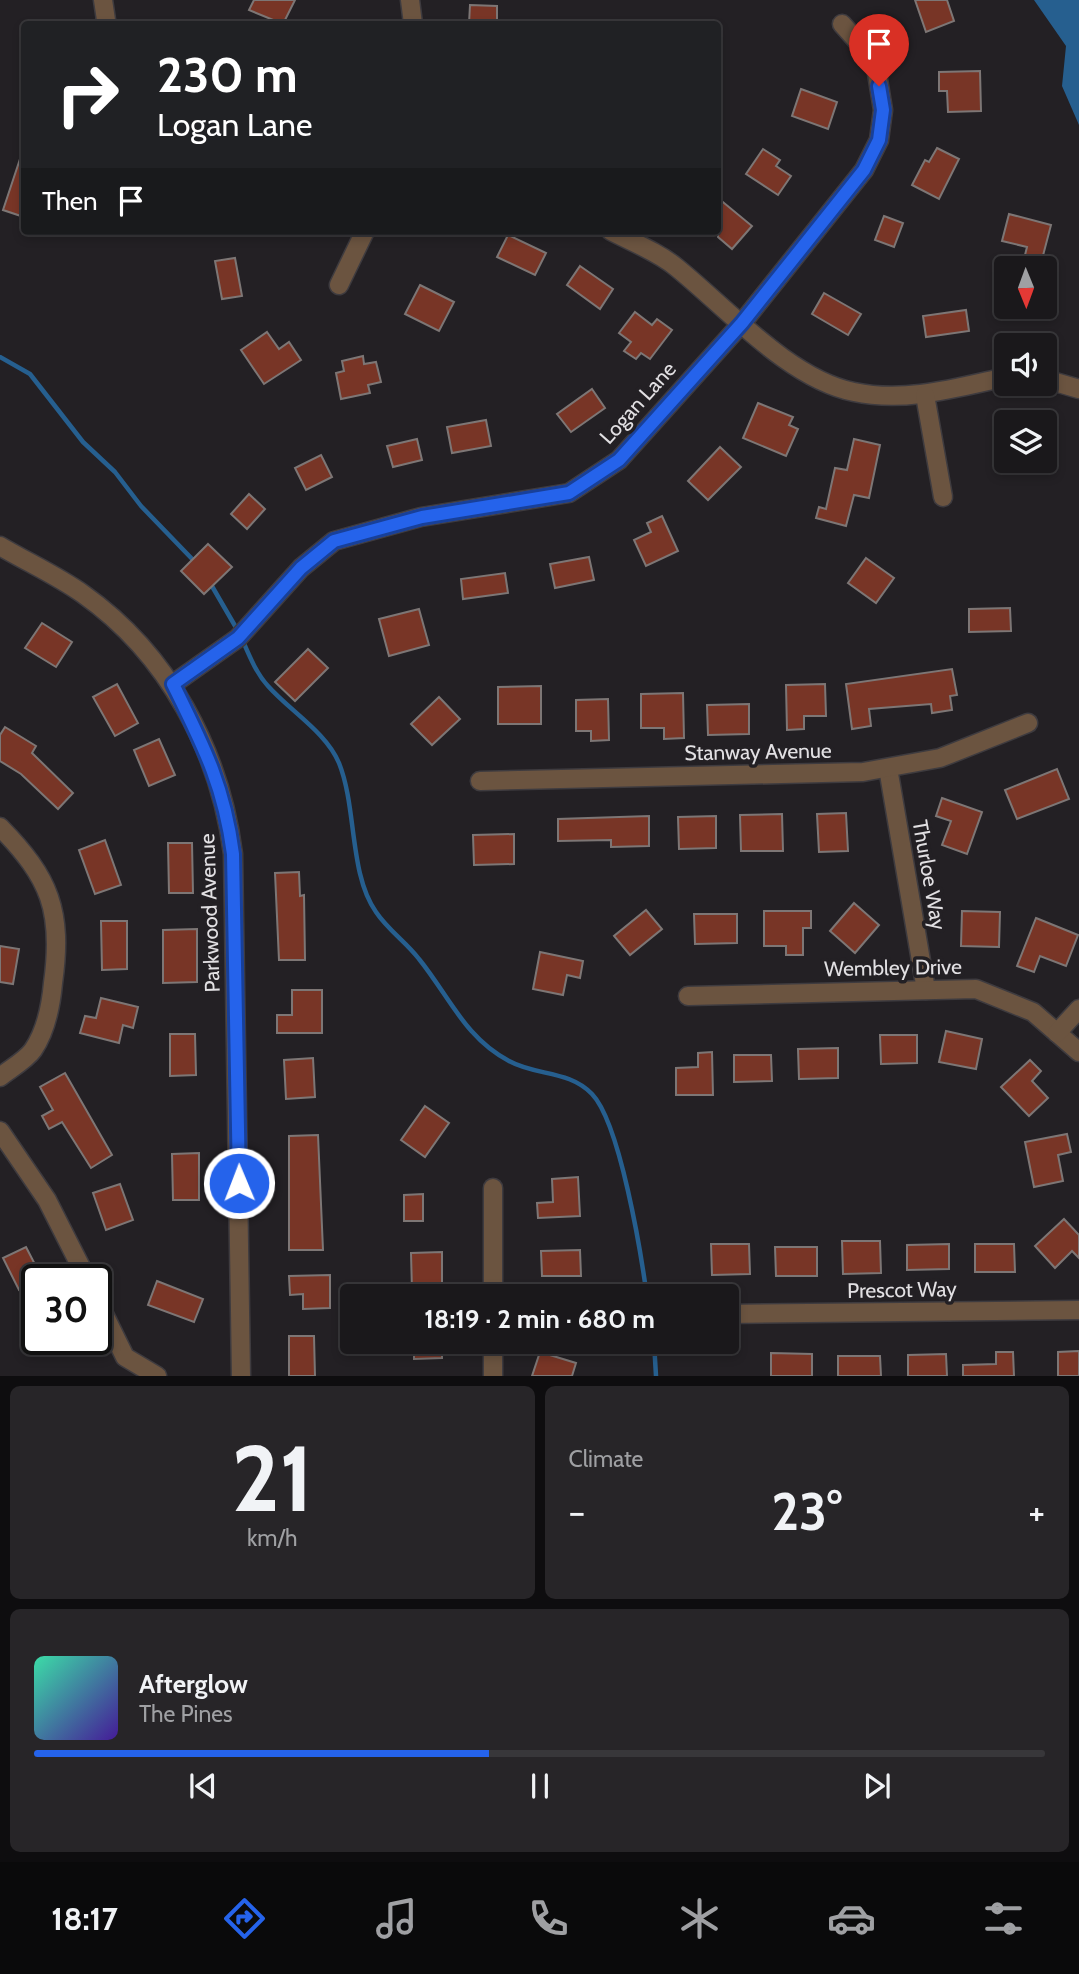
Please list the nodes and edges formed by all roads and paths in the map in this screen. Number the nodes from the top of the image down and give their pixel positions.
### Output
1 (103, 0) edge
2 (410, 0) edge
3 (105, 21) edge
4 (413, 21) edge
5 (842, 24) dead end
6 (363, 235) edge
7 (618, 235) edge
8 (339, 285) dead end
9 (742, 323) junction
10 (994, 380) edge
11 (1057, 383) edge
12 (1079, 389) edge
13 (925, 395) junction
14 (943, 497) dead end
15 (0, 546) edge
16 (173, 684) junction
17 (1028, 723) dead end
18 (888, 768) junction
19 (480, 781) dead end
20 (0, 827) edge
21 (926, 990) junction
22 (688, 996) dead end
23 (1079, 1009) edge
24 (1057, 1033) junction
25 (1079, 1052) edge
26 (0, 1077) edge
27 (0, 1131) edge
28 (493, 1188) dead end
29 (79, 1264) edge
30 (493, 1284) edge
31 (1079, 1310) edge
32 (739, 1314) edge
33 (112, 1331) edge
34 (493, 1354) edge
35 (157, 1376) edge
36 (241, 1376) edge
37 (493, 1376) edge

1 - 3 street
2 - 4 street
5 - 9 street, Logan Lane
6 - 8 street
7 - 9 street
9 - 13 street
9 - 16 street, Logan Lane
10 - 13 street
11 - 12 street
13 - 14 street
15 - 16 street, Parkwood Avenue
16 - 36 street, Parkwood Avenue
17 - 18 street, Stanway Avenue
18 - 19 street, Stanway Avenue
18 - 21 street, Thurloe Way
20 - 26 street
21 - 22 street, Wembley Drive
21 - 24 street, Wembley Drive
23 - 24 street
24 - 25 street, Wembley Drive
27 - 29 street
28 - 30 street
31 - 32 street, Prescot Way
33 - 35 street
34 - 37 street

